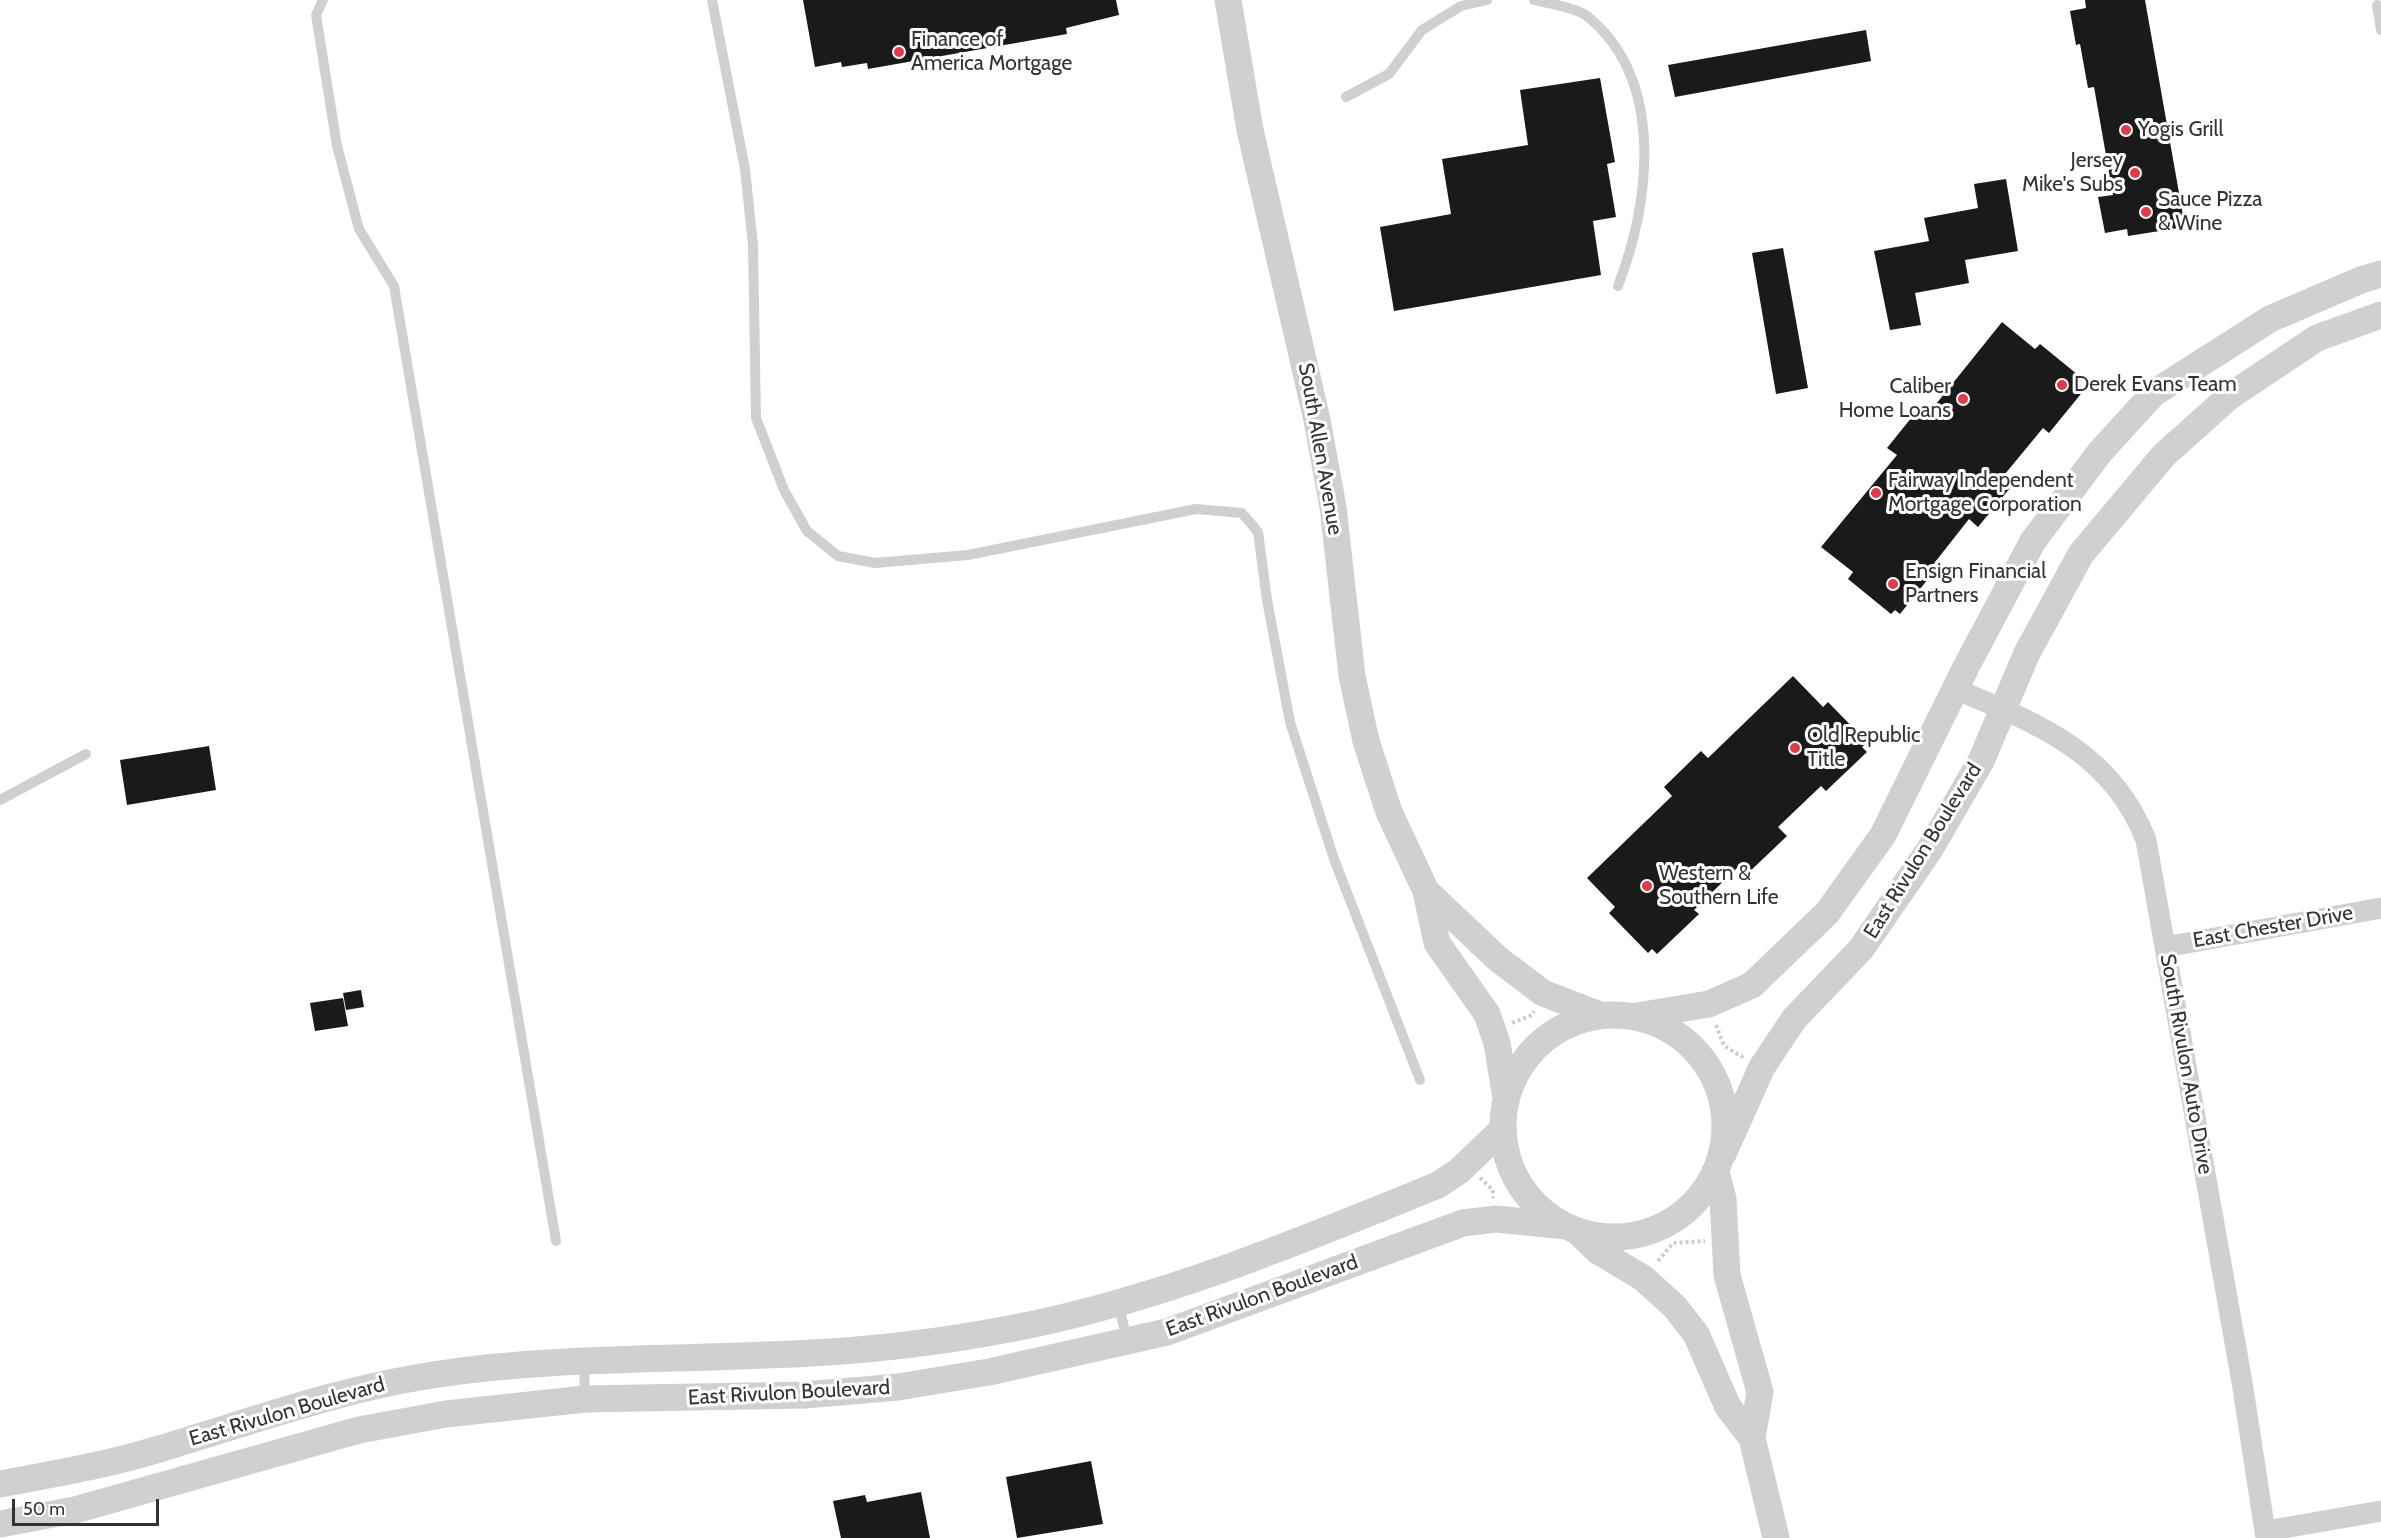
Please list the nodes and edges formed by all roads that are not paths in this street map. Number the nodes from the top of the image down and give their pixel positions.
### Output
1 (323, 0) edge
2 (712, 0) edge
3 (1228, 0) edge
4 (1487, 0) edge
5 (1542, 1) edge
6 (2377, 5) dead end
7 (2381, 30) edge
8 (1346, 97) dead end
9 (2381, 274) edge
10 (1618, 286) dead end
11 (2381, 315) edge
12 (1955, 689) junction
13 (2003, 709) junction
14 (86, 754) dead end
15 (0, 800) edge
16 (1426, 891) junction
17 (2381, 908) edge
18 (2165, 947) junction
19 (1600, 1015) junction
20 (1637, 1016) junction
21 (1420, 1080) dead end
22 (1506, 1098) junction
23 (1503, 1129) junction
24 (1719, 1163) junction
25 (1572, 1228) junction
26 (556, 1241) dead end
27 (1118, 1304) junction
28 (1128, 1342) junction
29 (584, 1361) junction
30 (585, 1399) junction
31 (1752, 1438) junction
32 (0, 1484) edge
33 (2381, 1511) edge
34 (0, 1524) edge
35 (2266, 1534) edge
36 (1776, 1538) edge

1 - 26 lane
2 - 21 lane
3 - 16 street, South Allen Avenue
4 - 8 lane
5 - 10 lane
6 - 7 lane
9 - 12 street, East Rivulon Boulevard
11 - 13 street, East Rivulon Boulevard
12 - 13 street, South Rivulon Auto Drive
12 - 20 street, East Rivulon Boulevard
13 - 18 street, South Rivulon Auto Drive
13 - 24 street, East Rivulon Boulevard
14 - 15 lane
16 - 19 street, South Allen Avenue
16 - 22 street, South Allen Avenue
17 - 18 street, East Chester Drive
18 - 35 street, South Rivulon Auto Drive
19 - 20 street
19 - 22 street
20 - 24 street
22 - 23 street
23 - 25 street
23 - 27 street, East Rivulon Boulevard
24 - 25 street, East Rivulon Boulevard
24 - 31 street
25 - 28 street, East Rivulon Boulevard
25 - 31 street
27 - 28 lane
27 - 29 street, East Rivulon Boulevard
28 - 30 street, East Rivulon Boulevard
29 - 30 lane
29 - 32 street, East Rivulon Boulevard
30 - 34 street, East Rivulon Boulevard
31 - 36 street
33 - 35 street

